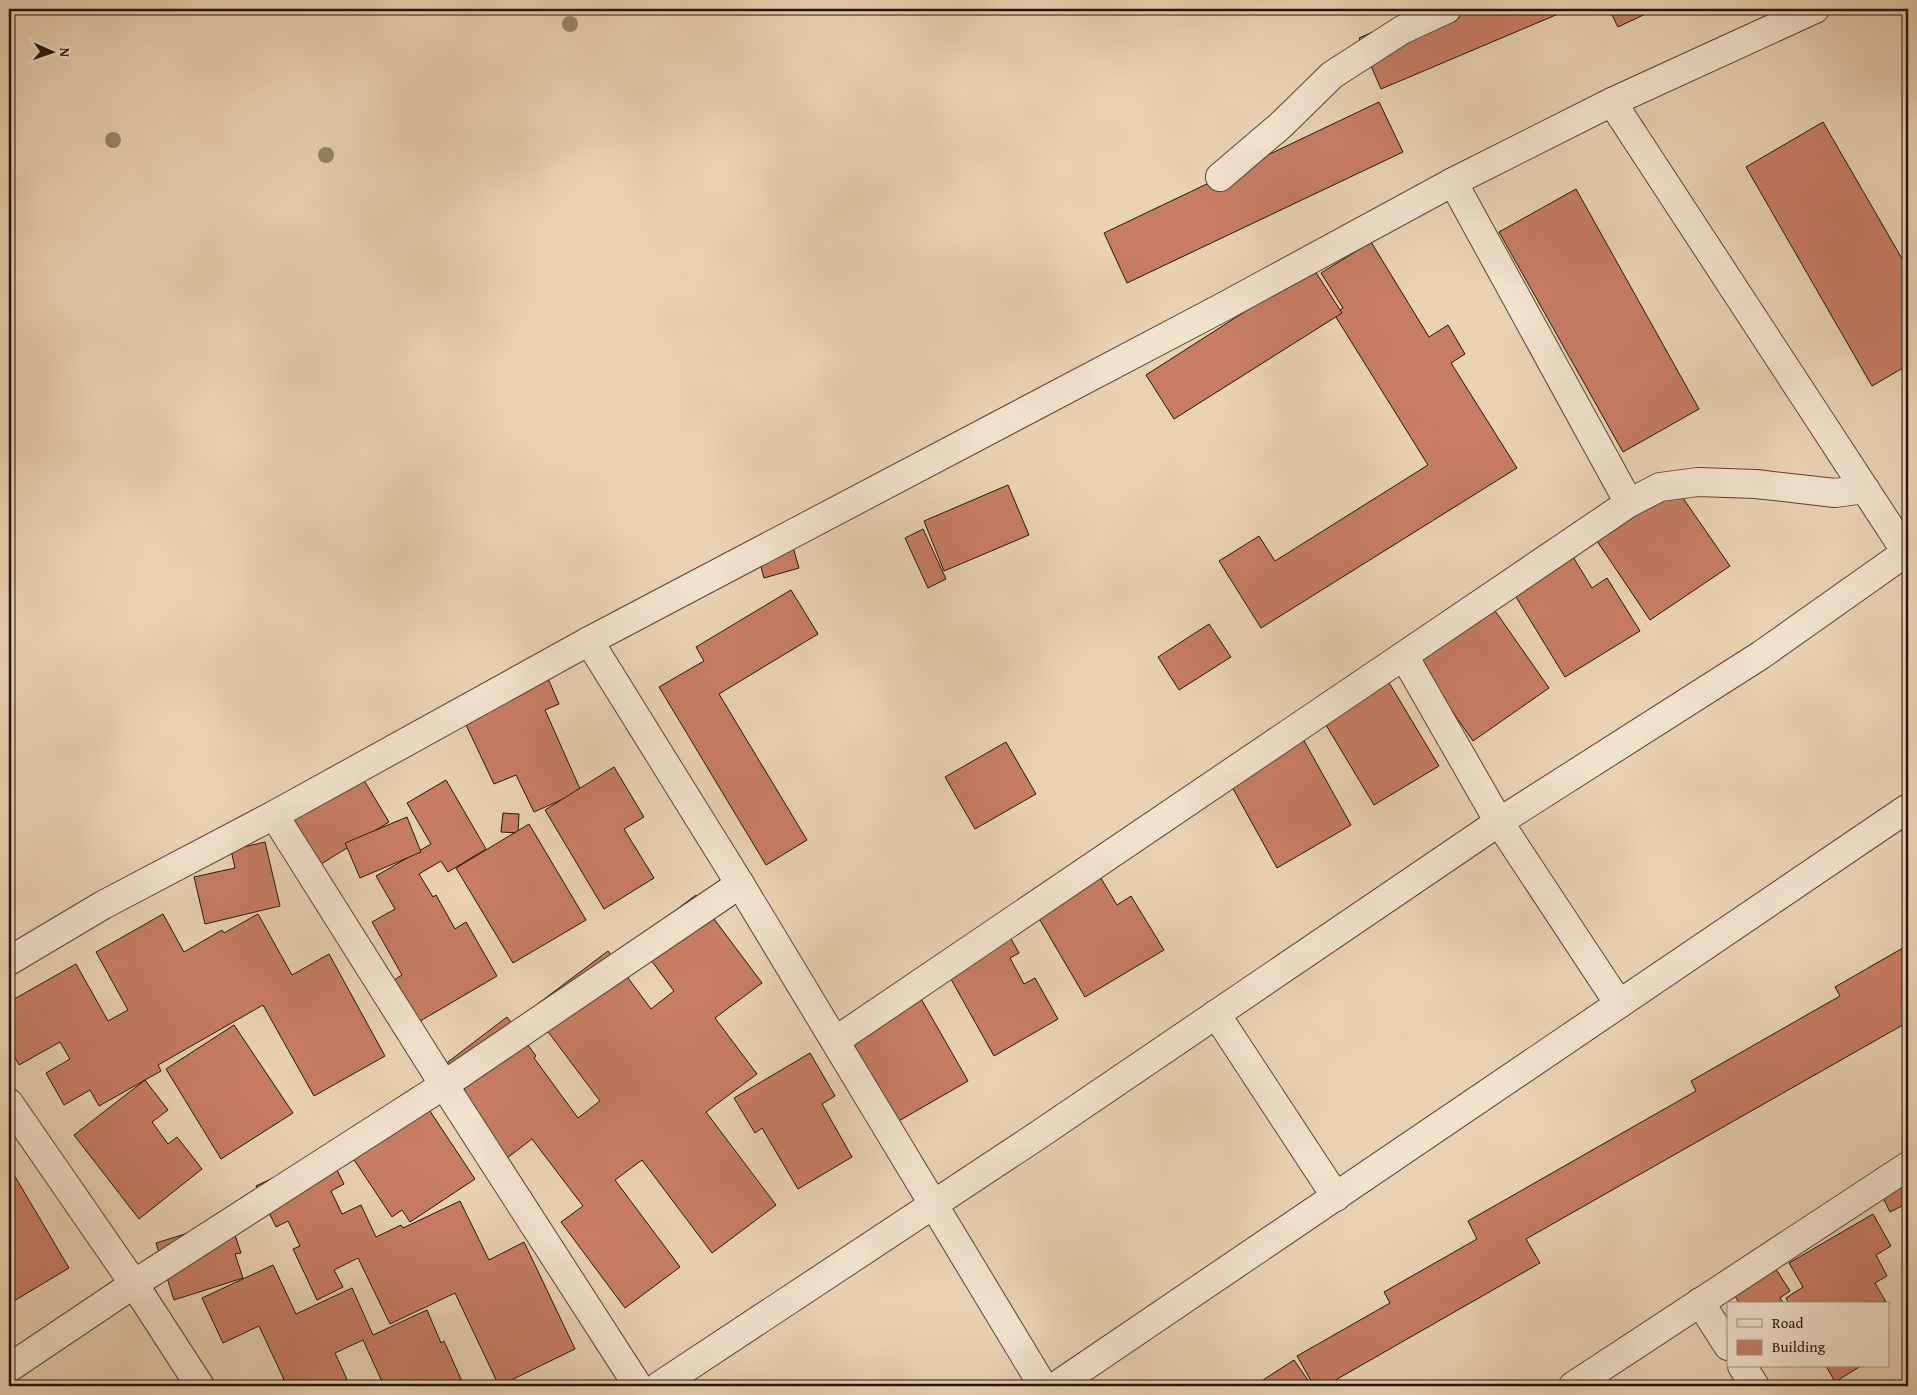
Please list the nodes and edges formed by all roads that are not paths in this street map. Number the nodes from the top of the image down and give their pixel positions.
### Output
1 (1447, 9) edge
2 (1815, 9) edge
3 (1612, 102) junction
4 (1220, 177) dead end
5 (1453, 182) junction
6 (1865, 489) junction
7 (1629, 503) junction
8 (1907, 551) edge
9 (589, 641) junction
10 (1404, 656) junction
11 (1908, 808) edge
12 (274, 815) junction
13 (1499, 822) junction
14 (740, 884) junction
15 (9, 961) edge
16 (1619, 1004) junction
17 (1216, 1014) junction
18 (835, 1042) junction
19 (444, 1085) junction
20 (9, 1104) edge
21 (1908, 1166) edge
22 (1336, 1197) junction
23 (932, 1204) junction
24 (134, 1284) junction
25 (1700, 1302) junction
26 (1727, 1344) edge
27 (9, 1368) edge
28 (1743, 1368) edge
29 (200, 1386) edge
30 (638, 1386) edge
31 (659, 1386) edge
32 (1043, 1386) edge
33 (1056, 1386) edge
34 (1573, 1386) edge
35 (1754, 1386) edge

1 - 4 street
2 - 3 street
3 - 5 street
3 - 6 street
5 - 7 street
5 - 9 street
6 - 7 street
6 - 8 street
7 - 10 street
8 - 13 street
9 - 12 street
9 - 14 street
10 - 13 street
10 - 18 street
11 - 16 street
12 - 15 street
12 - 19 street
13 - 16 street
13 - 17 street
14 - 18 street
14 - 19 street
16 - 22 street
17 - 22 street
17 - 23 street
18 - 23 street
19 - 24 street
19 - 30 street
20 - 24 street
21 - 25 street
22 - 33 street
23 - 31 street
23 - 32 street
24 - 27 street
24 - 29 street
25 - 26 street
25 - 34 street
28 - 35 street

